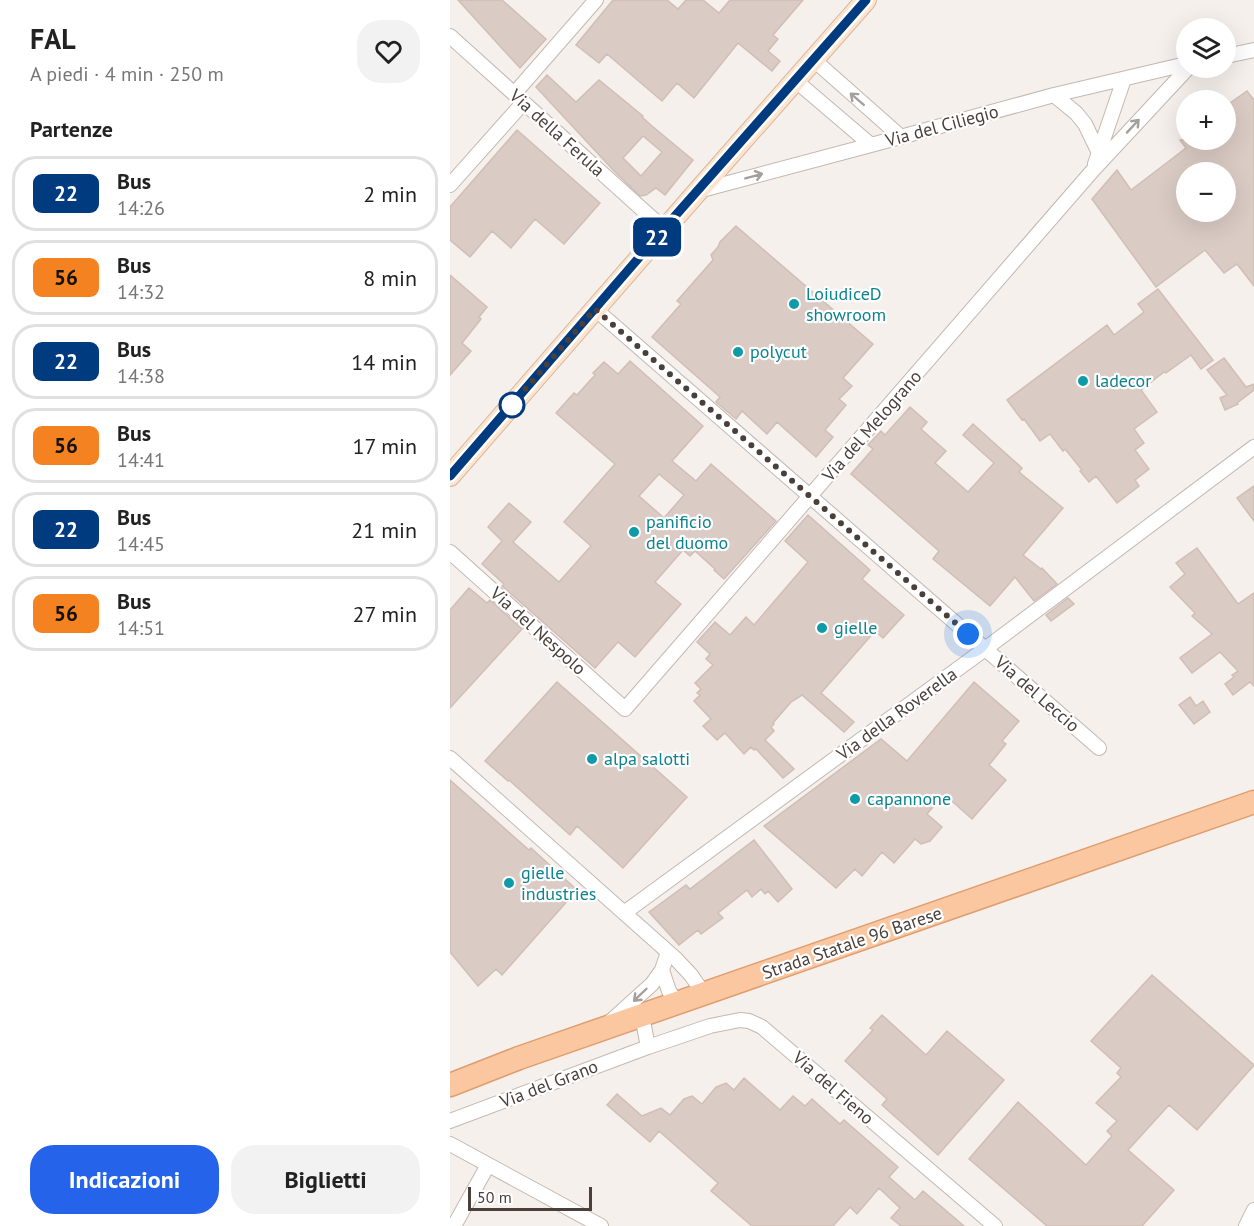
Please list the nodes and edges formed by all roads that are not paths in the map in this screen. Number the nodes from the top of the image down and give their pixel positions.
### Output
1 (596, 0) edge
2 (866, 0) edge
3 (450, 36) edge
4 (1254, 50) edge
5 (1236, 54) edge
6 (814, 60) junction
7 (1176, 68) edge
8 (1176, 78) edge
9 (1124, 79) junction
10 (796, 81) junction
11 (1054, 95) junction
12 (519, 98) junction
13 (901, 137) junction
14 (871, 145) junction
15 (1099, 153) junction
16 (1094, 169) junction
17 (450, 185) edge
18 (698, 191) junction
19 (664, 229) junction
20 (595, 309) junction
21 (1254, 447) edge
22 (450, 476) edge
23 (810, 497) junction
24 (450, 552) edge
25 (985, 649) junction
26 (625, 709) joint
27 (1098, 748) dead end
28 (450, 758) edge
29 (1254, 802) edge
30 (624, 913) junction
31 (668, 952) junction
32 (662, 970) junction
33 (704, 994) junction
34 (677, 1003) junction
35 (642, 1016) junction
36 (602, 1030) junction
37 (648, 1047) junction
38 (450, 1085) edge
39 (450, 1122) edge
40 (450, 1144) edge
41 (488, 1165) junction
42 (1254, 1210) edge
43 (454, 1226) edge
44 (601, 1226) edge
45 (995, 1226) edge
46 (1246, 1226) edge

1 - 12 street
2 - 6 main road
3 - 12 street, Via della Ferula
4 - 5 street
6 - 10 main road
13 -> 6 street
7 - 9 street, Via del Ciliegio
16 -> 8 street, Via del Melograno
9 - 11 street, Via del Ciliegio
9 - 15 street
10 - 14 street
10 - 18 main road
11 - 13 street, Via del Ciliegio
11 - 15 street
12 - 17 street
12 - 19 street, Via della Ferula
13 - 14 street, Via del Ciliegio
18 -> 14 street, Via del Ciliegio
15 - 16 street
16 - 23 street, Via del Melograno
18 - 19 main road
19 - 20 main road
20 - 22 main road
20 - 23 street, Via del Leccio
21 - 25 street, Via della Roverella
23 - 25 street, Via del Leccio
23 - 26 street, Via del Melograno
24 - 26 street, Via del Nespolo
25 - 27 street, Via del Leccio
25 - 30 street, Via della Roverella
28 - 30 street
29 - 33 main road, Strada Statale 96 Barese
30 - 31 street
31 - 32 street
31 - 33 street
32 - 34 street
32 -> 36 street
33 - 34 main road, Strada Statale 96 Barese
34 - 35 main road, Strada Statale 96 Barese
35 - 36 main road, Strada Statale 96 Barese
35 - 37 street
36 - 38 main road, Strada Statale 96 Barese
37 - 39 street, Via del Grano
37 - 45 street, Via del Fieno
40 - 41 street
41 - 43 street
41 - 44 street
42 - 46 street

